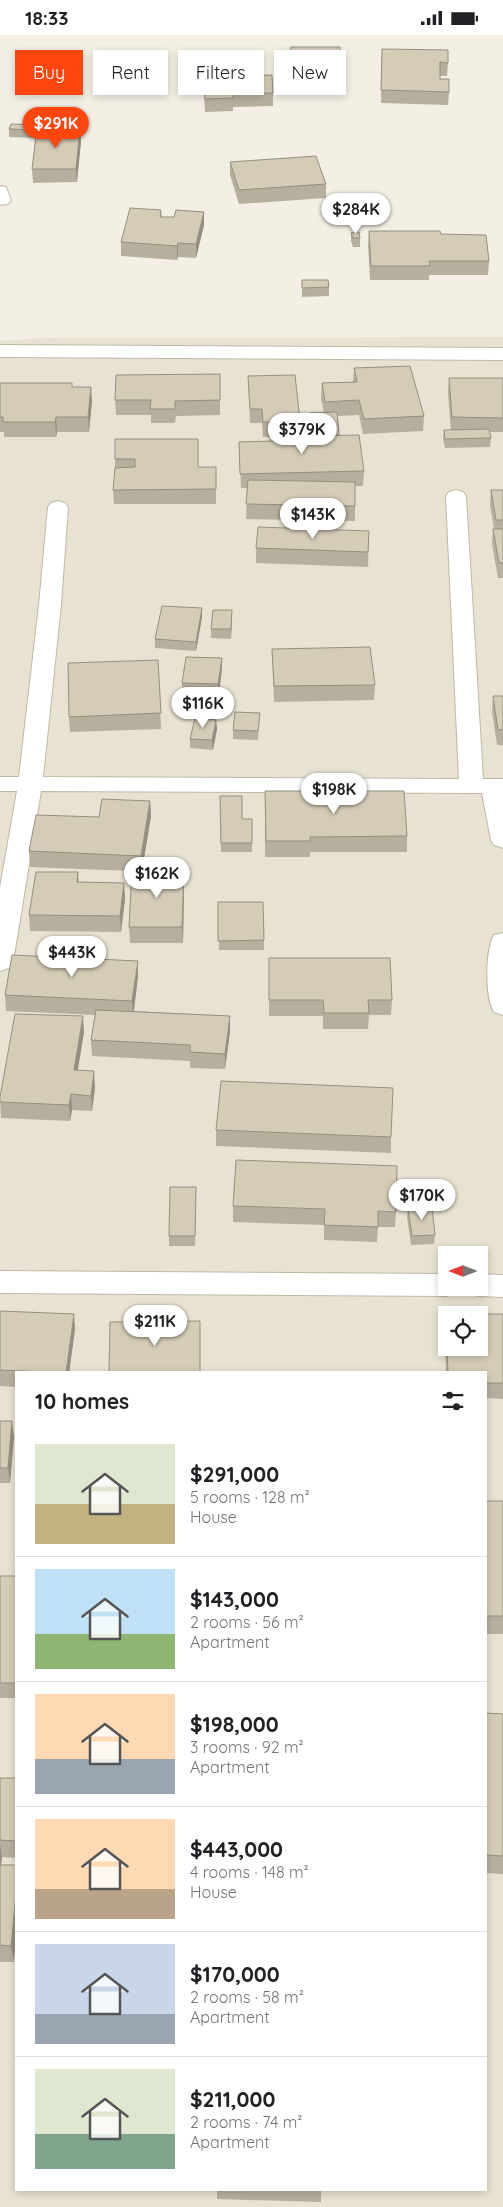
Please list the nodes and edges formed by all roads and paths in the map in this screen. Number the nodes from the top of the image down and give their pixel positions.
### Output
1 (0, 351) edge
2 (503, 354) edge
3 (456, 496) dead end
4 (58, 507) dead end
5 (0, 784) edge
6 (30, 784) junction
7 (489, 786) edge
8 (503, 841) edge
9 (503, 941) edge
10 (0, 962) edge
11 (503, 1006) edge
12 (0, 1282) edge
13 (438, 1285) edge
14 (488, 1285) edge
15 (503, 1286) edge

1 - 2 street
3 - 7 street
4 - 6 street
5 - 6 street
6 - 7 street
6 - 10 street
7 - 8 street
9 - 11 street
12 - 13 street
14 - 15 street

